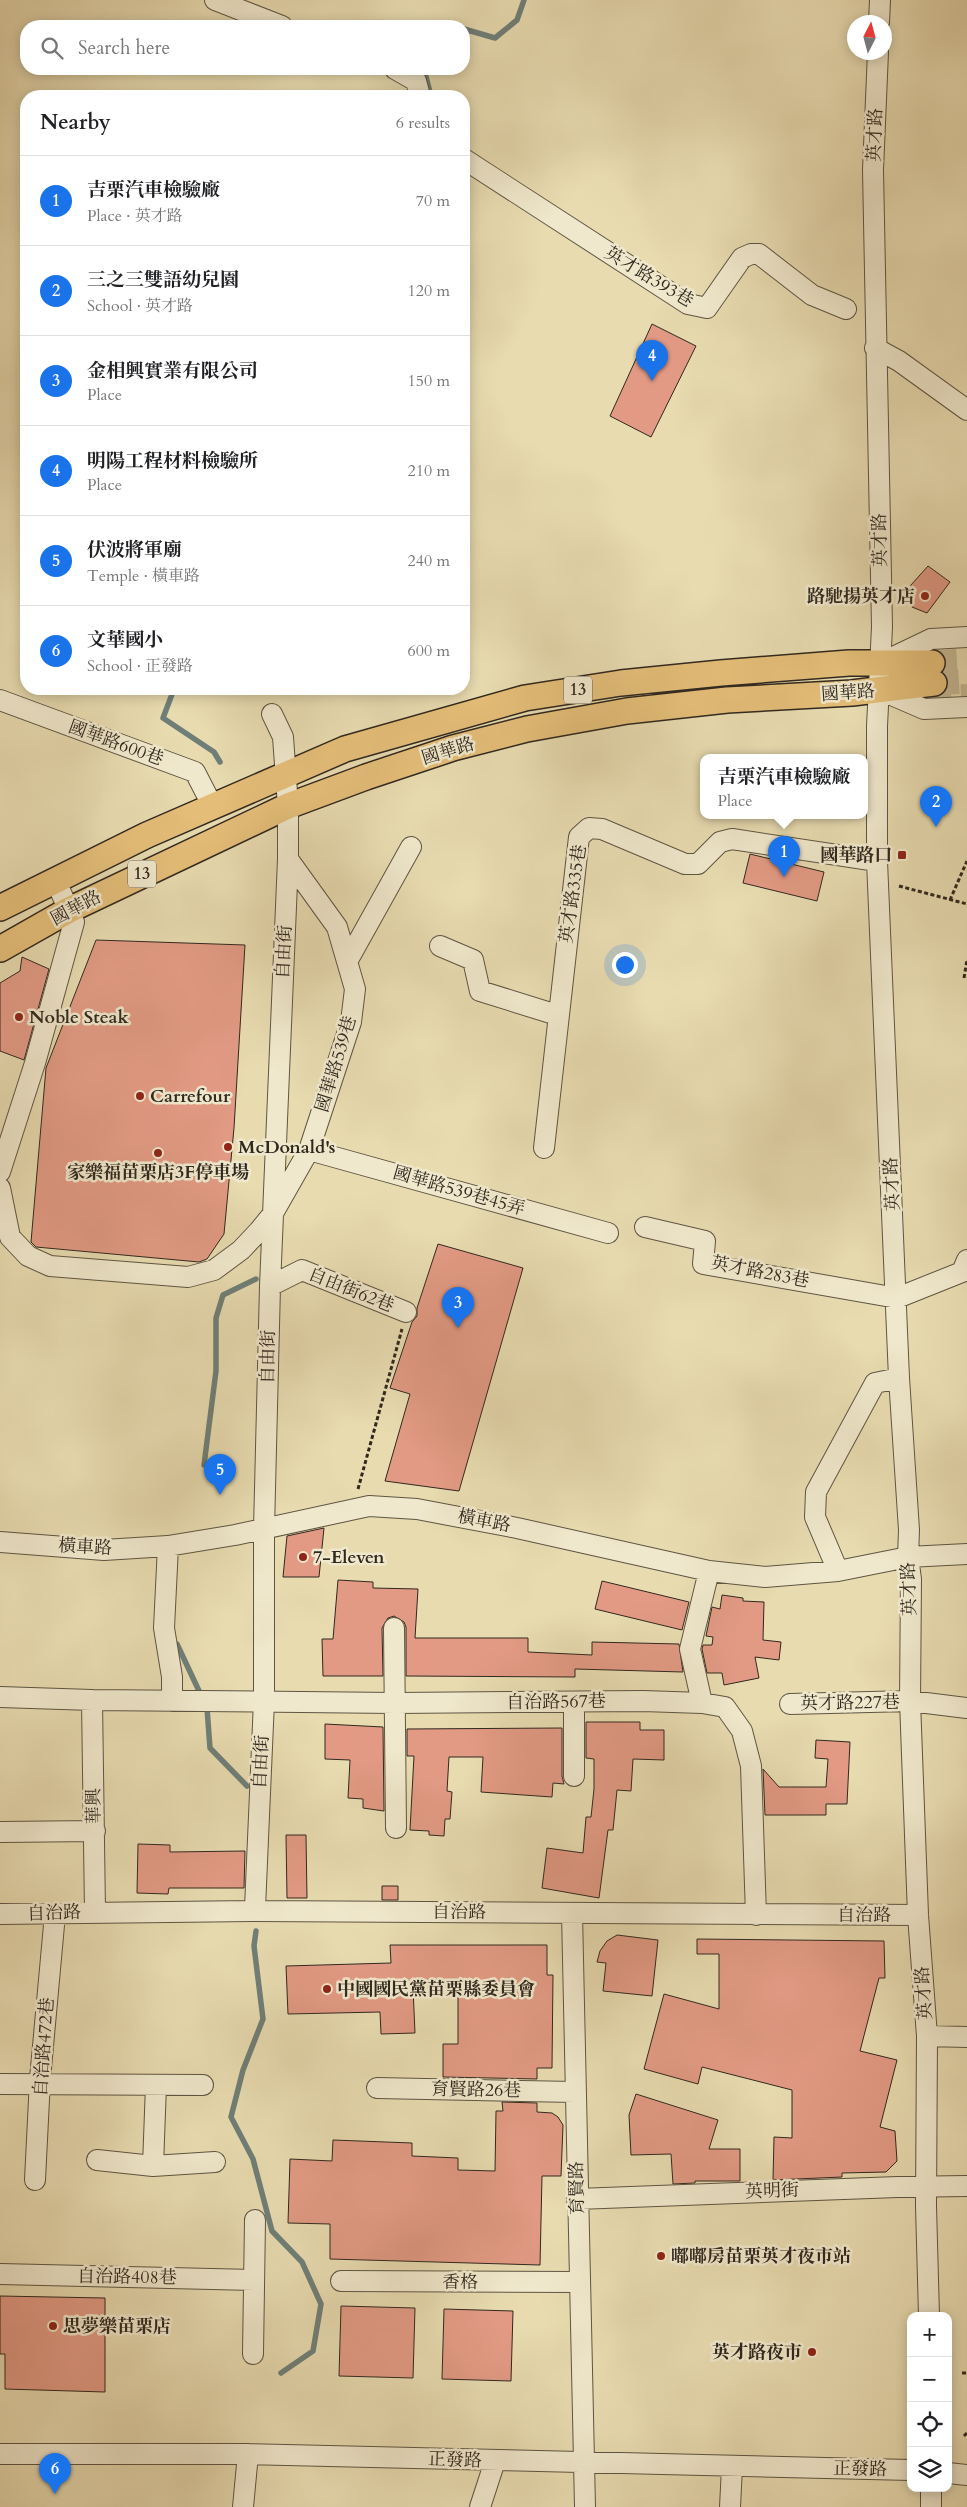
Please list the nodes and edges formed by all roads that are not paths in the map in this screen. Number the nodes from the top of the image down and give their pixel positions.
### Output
1 (215, 0) edge
2 (880, 0) edge
3 (879, 15) edge
4 (267, 20) edge
5 (878, 60) edge
6 (406, 75) edge
7 (418, 90) edge
8 (470, 163) edge
9 (846, 309) dead end
10 (875, 348) junction
11 (967, 410) edge
12 (967, 637) edge
13 (881, 663) junction
14 (880, 690) junction
15 (0, 700) edge
16 (967, 707) edge
17 (272, 714) dead end
18 (286, 774) junction
19 (288, 806) junction
20 (213, 807) junction
21 (411, 847) dead end
22 (288, 859) junction
23 (877, 861) junction
24 (55, 879) junction
25 (0, 908) edge
26 (69, 910) junction
27 (440, 946) dead end
28 (0, 949) edge
29 (348, 960) junction
30 (557, 1015) junction
31 (544, 1148) dead end
32 (309, 1150) junction
33 (0, 1172) edge
34 (0, 1188) edge
35 (272, 1216) junction
36 (645, 1227) dead end
37 (608, 1233) dead end
38 (967, 1260) edge
39 (270, 1286) junction
40 (897, 1298) junction
41 (406, 1312) road end
42 (899, 1378) junction
43 (264, 1529) junction
44 (0, 1542) edge
45 (168, 1546) junction
46 (967, 1554) edge
47 (908, 1557) junction
48 (838, 1570) junction
49 (709, 1571) junction
50 (394, 1628) dead end
51 (0, 1698) edge
52 (92, 1700) junction
53 (264, 1701) junction
54 (910, 1701) junction
55 (181, 1702) junction
56 (574, 1702) junction
57 (395, 1703) junction
58 (702, 1703) junction
59 (790, 1704) dead end
60 (967, 1708) edge
61 (574, 1776) dead end
62 (396, 1828) dead end
63 (95, 1831) junction
64 (0, 1832) edge
65 (254, 1909) junction
66 (95, 1912) junction
67 (572, 1913) junction
68 (0, 1914) edge
69 (55, 1914) junction
70 (756, 1915) junction
71 (918, 1915) junction
72 (927, 2036) junction
73 (967, 2037) edge
74 (0, 2084) edge
75 (41, 2084) junction
76 (156, 2085) junction
77 (203, 2085) dead end
78 (377, 2088) dead end
79 (575, 2092) junction
80 (97, 2160) dead end
81 (215, 2162) dead end
82 (153, 2166) junction
83 (35, 2180) dead end
84 (967, 2186) edge
85 (926, 2188) junction
86 (578, 2198) junction
87 (255, 2220) dead end
88 (0, 2274) edge
89 (254, 2280) junction
90 (341, 2281) dead end
91 (578, 2282) junction
92 (928, 2312) edge
93 (253, 2354) dead end
94 (0, 2454) edge
95 (248, 2454) junction
96 (495, 2461) junction
97 (583, 2462) junction
98 (732, 2467) junction
99 (907, 2470) edge
100 (952, 2473) edge
101 (967, 2475) edge
102 (931, 2492) edge
103 (243, 2507) edge
104 (480, 2507) edge
105 (585, 2507) edge
106 (730, 2507) edge
107 (931, 2507) edge

1 - 4 street
2 - 3 street
5 - 10 street, 英才路
6 - 7 street
8 - 9 street, 英才路393巷
10 - 11 street
10 - 13 street, 英才路
12 - 13 street
13 - 14 street, 英才路
13 - 14 main road, 國華路 / 13
13 - 18 main road, 國華路 / 13
14 - 16 street
14 - 19 main road, 國華路 / 13
14 - 23 street, 英才路
15 - 20 street, 國華路600巷
17 - 18 street, 自由街
18 - 19 street, 自由街
18 - 20 main road, 國華路 / 13
19 - 22 street, 自由街
19 - 26 main road, 國華路 / 13
20 - 24 main road, 國華路 / 13
21 - 29 street
22 - 29 street, 國華路539巷
22 - 35 street, 自由街
23 - 30 street, 英才路335巷
23 - 40 street, 英才路
24 - 25 main road, 國華路 / 13
24 - 26 street
26 - 28 main road, 國華路 / 13
26 - 33 street
27 - 30 street
29 - 32 street, 國華路539巷
30 - 31 street, 英才路335巷
32 - 35 street, 國華路539巷
32 - 37 street, 國華路539巷45弄
34 - 35 street, 國華路539巷
35 - 39 street, 自由街
36 - 40 street, 英才路283巷
38 - 40 street
39 - 41 street, 自由街62巷
39 - 43 street, 自由街
40 - 42 street, 英才路
42 - 47 street, 英才路
42 - 48 street
43 - 45 street, 橫車路
43 - 49 street, 橫車路
43 - 53 street, 自由街
44 - 45 street, 橫車路
45 - 55 street
46 - 47 street, 橫車路
47 - 48 street, 橫車路
47 - 54 street, 英才路
48 - 49 street, 橫車路
49 - 58 street
50 - 57 street
51 - 52 street
52 - 55 street
52 - 63 street, 華興
53 - 55 street, 自治路567巷
53 - 57 street, 自治路567巷
53 - 65 street, 自由街
54 - 59 street, 英才路227巷
54 - 60 street, 英才路227巷
54 - 71 street, 英才路
56 - 57 street, 自治路567巷
56 - 58 street, 自治路567巷
56 - 61 street
57 - 62 street
58 - 70 street, 自治路567巷
63 - 64 street
63 - 66 street, 華興
65 - 66 street, 自治路
65 - 67 street, 自治路
66 - 69 street, 自治路
67 - 70 street, 自治路
67 - 79 street, 育賢路
68 - 69 street, 自治路
69 - 75 street, 自治路472巷
70 - 71 street, 自治路
71 - 72 street, 英才路
72 - 73 street
72 - 85 street, 英才路
74 - 75 street
75 - 76 street
75 - 83 street, 自治路472巷
76 - 77 street
76 - 82 street
78 - 79 street, 育賢路26巷
79 - 86 street, 育賢路
80 - 82 street
81 - 82 street
84 - 85 street, 英明街
85 - 86 street, 英明街
85 - 92 street, 英才路
86 - 91 street, 育賢路
87 - 89 street
88 - 89 street, 自治路408巷
89 - 93 street
90 - 91 street, 香格
91 - 97 street, 育賢路
94 - 95 street, 正發路
95 - 96 street, 正發路
95 - 103 street
96 - 97 street, 正發路
96 - 104 street
97 - 98 street, 正發路
97 - 105 street, 育賢路
98 - 99 street, 正發路
98 - 106 street
100 - 101 street
102 - 107 street

